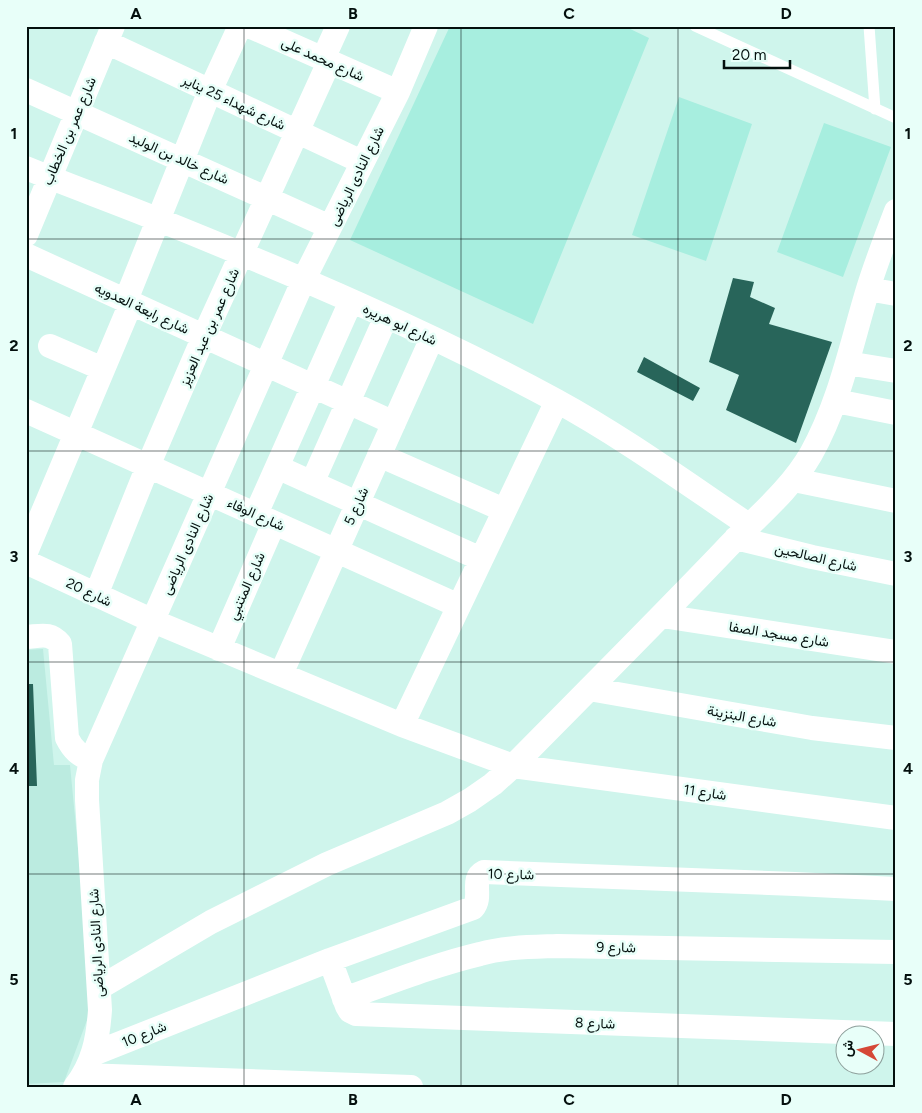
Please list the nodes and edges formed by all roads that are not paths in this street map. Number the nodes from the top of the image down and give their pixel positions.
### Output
1 (240, 26) edge
2 (250, 26) edge
3 (338, 26) edge
4 (426, 26) edge
5 (694, 26) edge
6 (869, 26) edge
7 (109, 34) edge
8 (326, 60) junction
9 (26, 90) edge
10 (210, 91) junction
11 (398, 92) junction
12 (875, 109) junction
13 (77, 112) junction
14 (896, 118) edge
15 (298, 132) junction
16 (182, 160) junction
17 (362, 162) junction
18 (26, 168) edge
19 (50, 178) junction
20 (267, 198) junction
21 (896, 211) edge
22 (158, 219) junction
23 (330, 227) junction
24 (26, 235) edge
25 (889, 249) edge
26 (242, 254) junction
27 (26, 255) edge
28 (304, 279) junction
29 (868, 289) junction
30 (896, 294) edge
31 (351, 301) junction
32 (128, 302) junction
33 (386, 317) junction
34 (204, 336) junction
35 (432, 338) junction
36 (50, 346) dead end
37 (847, 363) junction
38 (266, 365) junction
39 (103, 369) junction
40 (896, 371) edge
41 (313, 386) junction
42 (557, 401) junction
43 (836, 401) junction
44 (348, 402) junction
45 (26, 411) edge
46 (896, 413) edge
47 (394, 423) junction
48 (76, 433) junction
49 (379, 455) junction
50 (148, 466) junction
51 (277, 467) junction
52 (794, 480) junction
53 (312, 483) junction
54 (209, 493) junction
55 (896, 501) edge
56 (357, 504) junction
57 (504, 510) junction
58 (265, 518) junction
59 (743, 532) junction
60 (336, 551) junction
61 (26, 552) edge
62 (481, 560) junction
63 (26, 562) edge
64 (896, 574) edge
65 (96, 595) junction
66 (459, 606) junction
67 (662, 616) junction
68 (152, 621) junction
69 (26, 637) edge
70 (219, 649) junction
71 (896, 652) edge
72 (280, 674) junction
73 (589, 689) junction
74 (402, 725) junction
75 (896, 738) edge
76 (91, 760) junction
77 (513, 766) junction
78 (896, 818) edge
79 (896, 890) edge
80 (896, 952) edge
81 (330, 960) junction
82 (99, 988) junction
83 (344, 999) junction
84 (896, 1034) edge
85 (84, 1072) edge
86 (411, 1087) edge

1 - 10 street
2 - 8 street, شارع محمد على
3 - 8 street, شارع عمر بن عبد العزيز
4 - 11 street, شارع النادى الرياضى
5 - 12 lane
6 - 12 lane
7 - 10 street, شارع شهداء 25 يناير
7 - 13 street, شارع عمر بن الخطاب
8 - 11 street, شارع محمد على
8 - 15 street, شارع عمر بن عبد العزيز
9 - 13 street, شارع خالد بن الوليد
10 - 15 street, شارع شهداء 25 يناير
10 - 16 street
11 - 17 street, شارع النادى الرياضى
12 - 14 lane
13 - 16 street, شارع خالد بن الوليد
13 - 19 street, شارع عمر بن الخطاب
15 - 17 street, شارع شهداء 25 يناير
15 - 20 street, شارع عمر بن عبد العزيز
16 - 20 street, شارع خالد بن الوليد
16 - 22 street
17 - 23 street, شارع النادى الرياضى
18 - 19 street, شارع ابو هريره
19 - 22 street, شارع ابو هريره
19 - 24 street, شارع عمر بن الخطاب
20 - 23 street, شارع خالد بن الوليد
20 - 26 street, شارع عمر بن عبد العزيز
21 - 25 street
22 - 26 street, شارع ابو هريره
22 - 32 street
23 - 28 street, شارع النادى الرياضى
25 - 29 street
26 - 28 street, شارع ابو هريره
26 - 34 street, شارع عمر بن عبد العزيز
27 - 32 street, شارع رابعة العدويه
28 - 31 street, شارع ابو هريره
28 - 38 street, شارع النادى الرياضى
29 - 30 street
29 - 37 street
31 - 33 street, شارع ابو هريره
31 - 41 street, شارع المتنبي
32 - 34 street, شارع رابعة العدويه
32 - 39 street
33 - 35 street, شارع ابو هريره
33 - 44 street
34 - 38 street, شارع رابعة العدويه
34 - 50 street, شارع عمر بن عبد العزيز
35 - 42 street, شارع ابو هريره
35 - 47 street, شارع 5
36 - 39 street
37 - 40 street
37 - 43 street
38 - 41 street, شارع رابعة العدويه
38 - 54 street, شارع النادى الرياضى
39 - 48 street
41 - 44 street, شارع رابعة العدويه
41 - 51 street, شارع المتنبي
42 - 57 street
42 - 59 street, شارع ابو هريره
43 - 46 street
43 - 52 street
44 - 47 street, شارع رابعة العدويه
44 - 53 street
45 - 48 street, شارع الوفاء
47 - 49 street, شارع 5
48 - 50 street, شارع الوفاء
48 - 61 street
49 - 56 street, شارع 5
49 - 57 street
50 - 54 street, شارع الوفاء
50 - 65 street, شارع عمر بن عبد العزيز
51 - 53 street
51 - 58 street, شارع المتنبي
52 - 55 street
52 - 59 street
53 - 56 street
54 - 58 street, شارع الوفاء
54 - 68 street, شارع النادى الرياضى
56 - 60 street, شارع 5
56 - 62 street
57 - 62 street
58 - 60 street, شارع الوفاء
58 - 70 street, شارع المتنبي
59 - 64 street, شارع الصالحين
59 - 67 street
60 - 66 street, شارع الوفاء
60 - 72 street, شارع 5
62 - 66 street
63 - 65 street, شارع 20
65 - 68 street, شارع 20
66 - 74 street
67 - 71 street, شارع مسجد الصفا
67 - 73 street
68 - 70 street, شارع 20
68 - 76 street, شارع النادى الرياضى
69 - 76 street
70 - 72 street, شارع 20
72 - 74 street, شارع 11
73 - 75 street, شارع البنزينة
73 - 77 street
74 - 77 street, شارع 11
76 - 82 street, شارع النادى الرياضى
77 - 78 street, شارع 11
77 - 82 street
79 - 81 street, شارع 10
80 - 83 street, شارع 9
81 - 83 street, شارع 8
81 - 85 street, شارع 10
82 - 85 street, شارع النادى الرياضى
83 - 84 street, شارع 8
85 - 86 street

